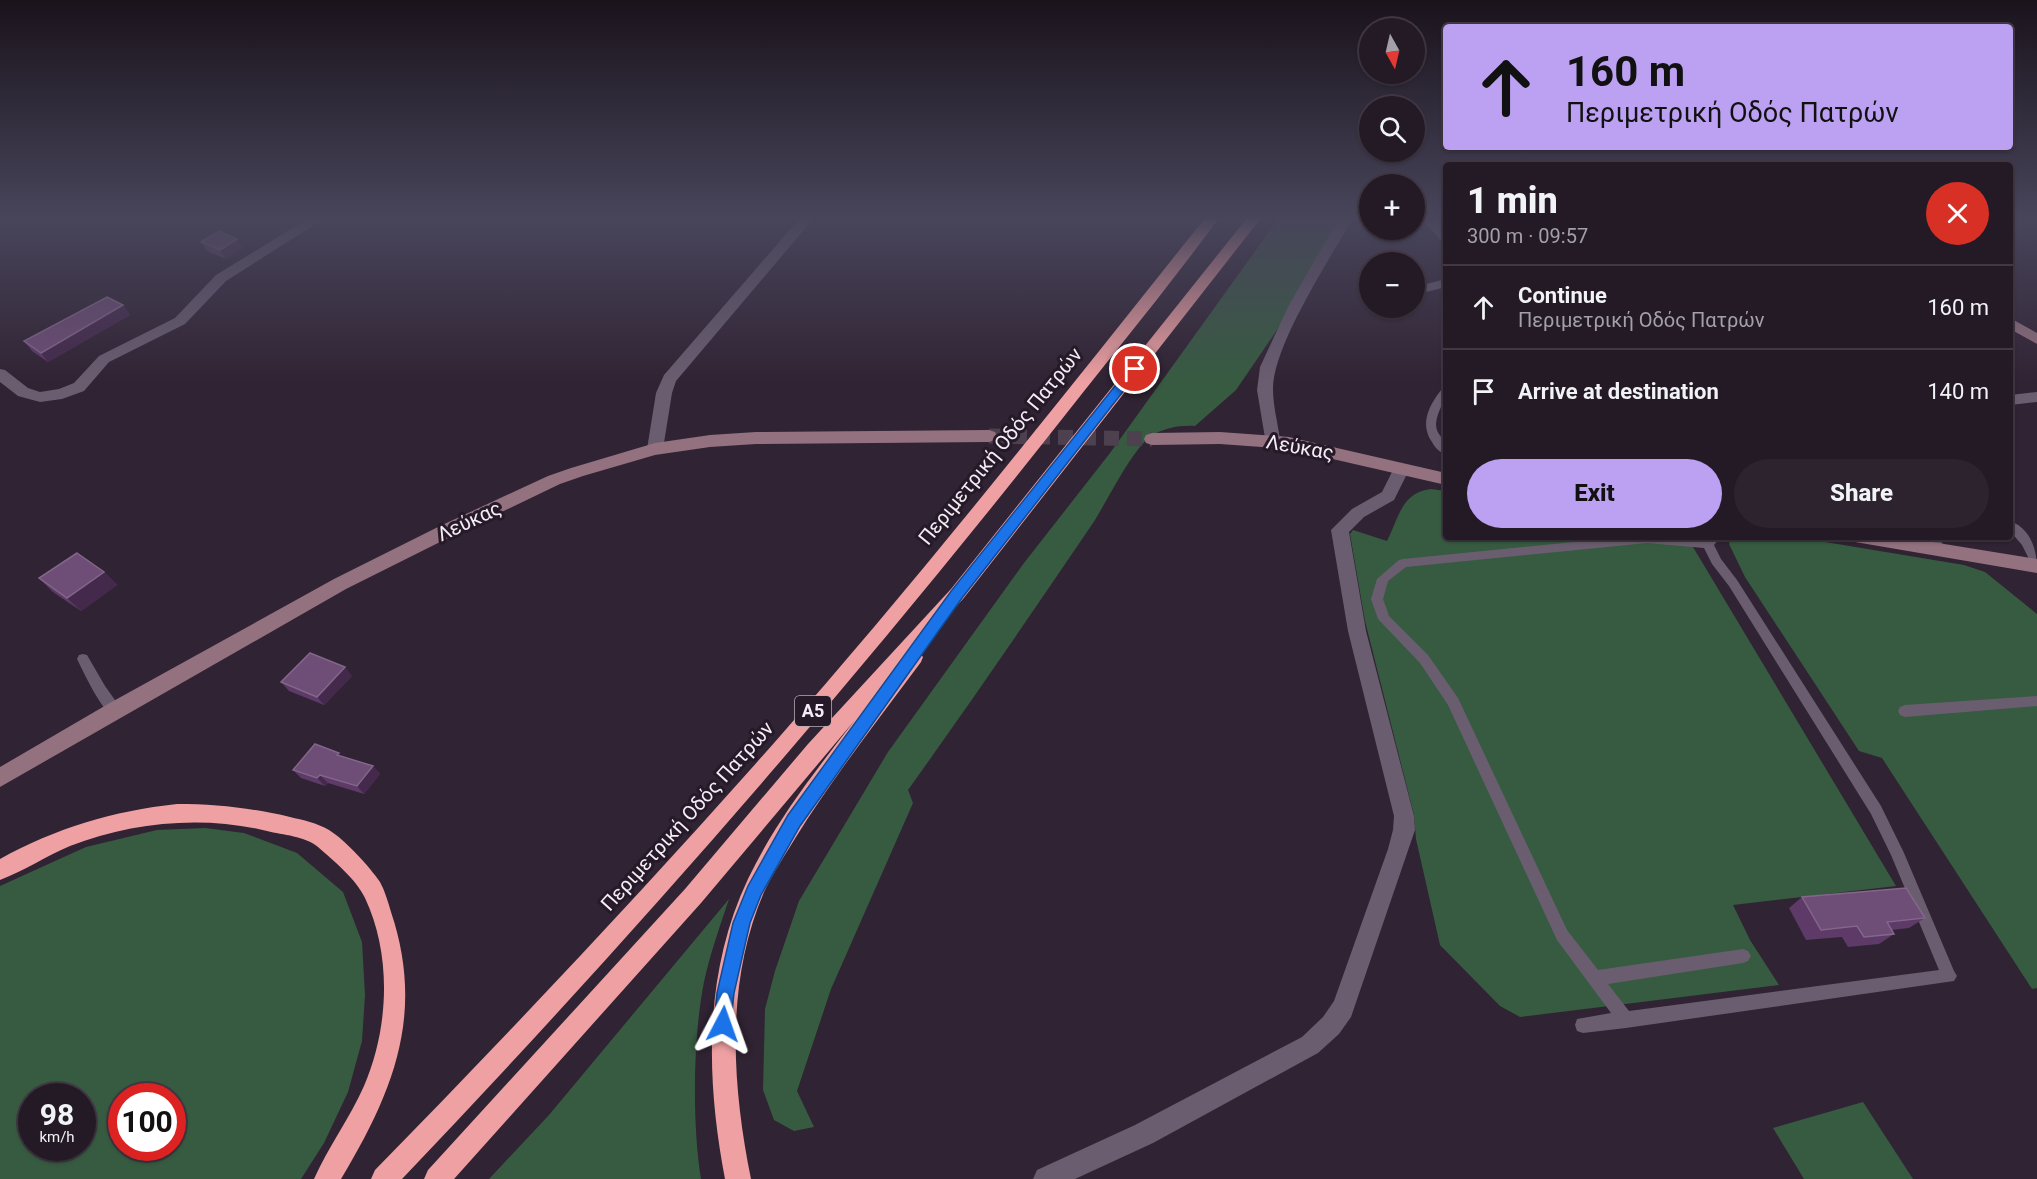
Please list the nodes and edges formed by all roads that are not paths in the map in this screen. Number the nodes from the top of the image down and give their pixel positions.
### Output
1 (229, 273) edge
2 (760, 273) edge
3 (1169, 273) edge
4 (1211, 273) edge
5 (1314, 273) edge
6 (1443, 285) edge
7 (1425, 289) edge
8 (2013, 325) edge
9 (2037, 339) edge
10 (0, 374) edge
11 (1443, 394) edge
12 (2037, 397) edge
13 (2013, 400) edge
14 (989, 436) tunnel mouth
15 (1152, 439) tunnel mouth
16 (1272, 440) junction
17 (655, 449) junction
18 (1443, 449) edge
19 (1401, 470) junction
20 (1443, 478) edge
21 (2013, 527) edge
22 (1637, 540) edge
23 (1712, 540) edge
24 (1896, 540) edge
25 (1932, 543) edge
26 (2037, 566) edge
27 (957, 594) junction
28 (83, 658) dead end
29 (2037, 702) edge
30 (115, 710) junction
31 (1905, 711) dead end
32 (1, 777) edge
33 (0, 870) edge
34 (1743, 956) dead end
35 (1595, 978) junction
36 (1626, 1020) junction
37 (1583, 1025) dead end
38 (327, 1179) edge
39 (384, 1179) edge
40 (437, 1179) edge
41 (738, 1179) edge
42 (1046, 1179) edge

1 - 10 street
2 - 17 street
3 - 39 highway, Περιμετρική Οδός Πατρών / Α5
4 - 27 highway, Α5
5 - 16 street
6 - 7 street
8 - 9 street
11 - 18 lane
12 - 13 street
14 - 17 street, Λεύκας
15 - 16 street, Λεύκας
16 - 19 street, Λεύκας
17 - 30 street, Λεύκας
19 - 20 street, Λεύκας
19 - 42 street
21 - 26 lane
22 - 35 lane
23 - 36 lane
24 - 25 street
25 - 26 street
27 - 40 highway, Α5
27 - 41 highway
28 - 30 lane
29 - 31 lane
30 - 32 street, Λεύκας
33 - 38 highway
34 - 35 lane
35 - 36 lane
36 - 37 lane

